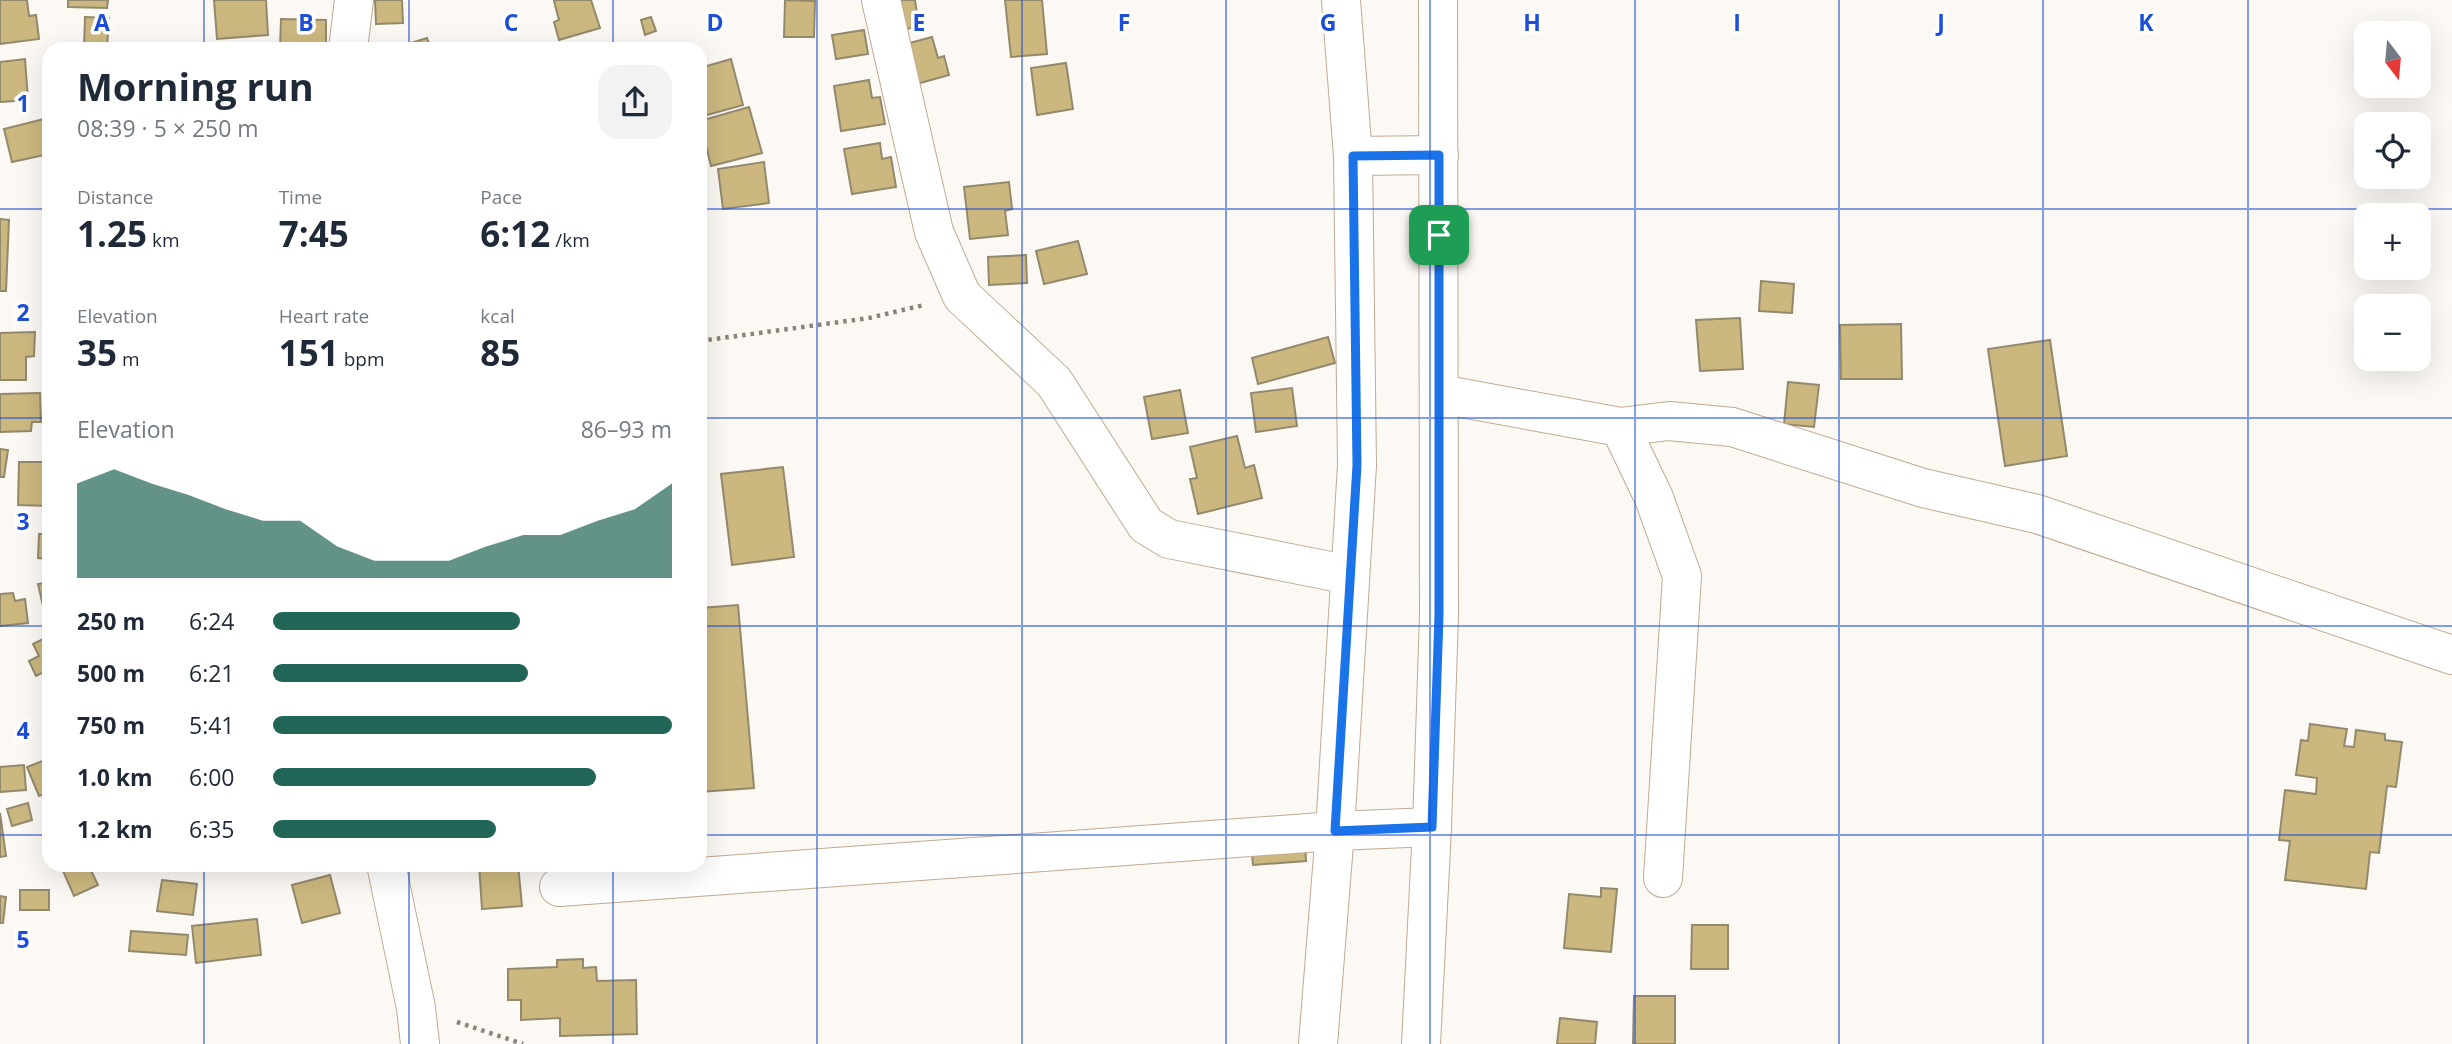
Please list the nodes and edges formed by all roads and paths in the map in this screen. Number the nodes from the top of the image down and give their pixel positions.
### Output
1 (354, 0) edge
2 (881, 0) edge
3 (1341, 0) edge
4 (1438, 0) edge
5 (349, 42) edge
6 (1439, 155) junction
7 (1353, 156) junction
8 (962, 296) junction
9 (707, 340) edge
10 (1440, 394) junction
11 (1620, 427) junction
12 (1350, 575) junction
13 (2452, 655) edge
14 (1432, 827) junction
15 (1335, 831) junction
16 (388, 872) edge
17 (1663, 878) dead end
18 (559, 887) dead end
19 (419, 1026) edge
20 (523, 1044) edge
21 (1318, 1044) edge
22 (1421, 1044) edge

1 - 5 street
2 - 8 street
3 - 7 street
4 - 6 street
6 - 7 street
6 - 10 street
7 - 12 street
8 - 9 path
8 - 12 street
10 - 11 street
10 - 14 street
11 - 13 street
11 - 17 street
12 - 15 street
14 - 15 street
14 - 22 street
15 - 18 street
15 - 21 street
16 - 19 street
19 - 20 path

